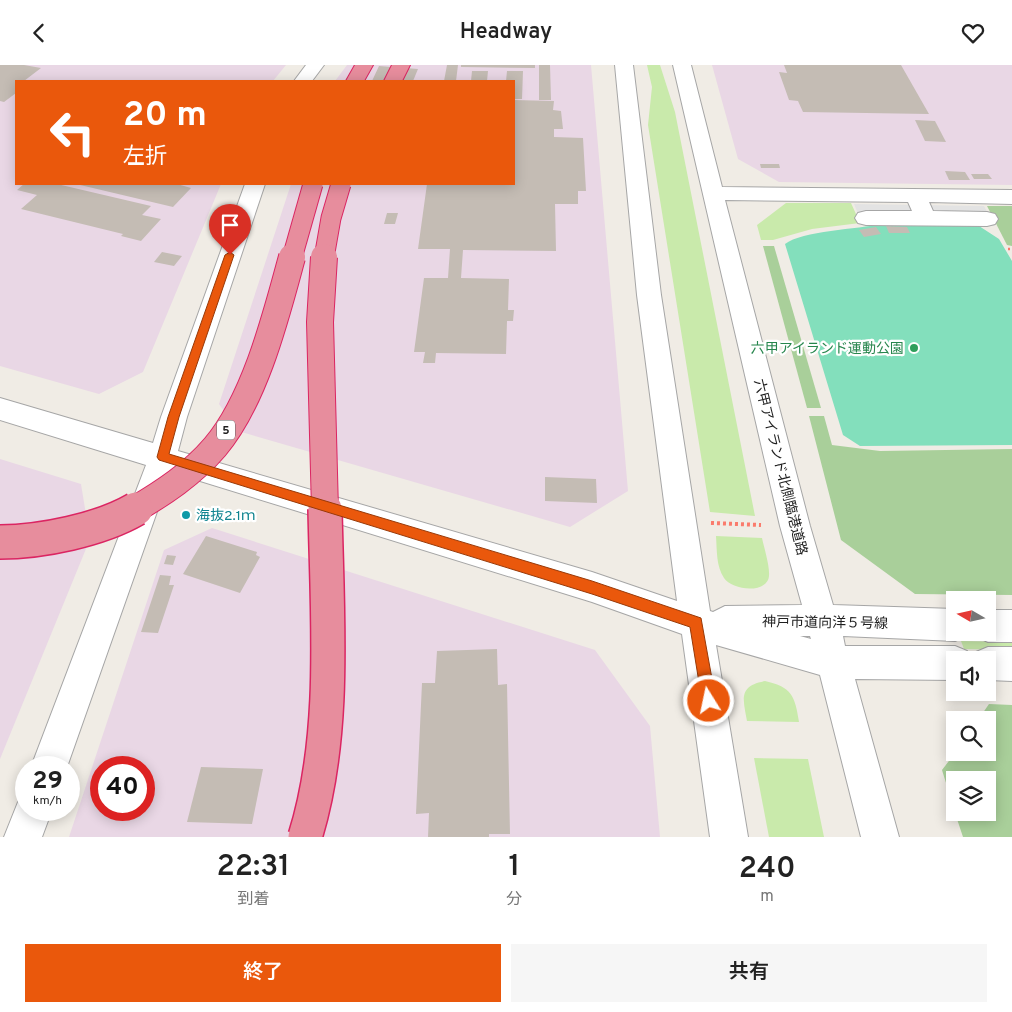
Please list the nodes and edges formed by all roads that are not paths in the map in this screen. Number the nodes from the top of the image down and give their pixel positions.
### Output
1 (315, 65) edge
2 (364, 65) edge
3 (401, 65) edge
4 (624, 65) edge
5 (682, 65) edge
6 (304, 80) edge
7 (356, 80) edge
8 (394, 80) edge
9 (254, 185) edge
10 (313, 185) edge
11 (341, 185) edge
12 (714, 193) junction
13 (916, 196) junction
14 (1012, 197) edge
15 (866, 218) dead end
16 (925, 218) junction
17 (988, 219) dead end
18 (0, 409) edge
19 (163, 457) junction
20 (0, 542) edge
21 (821, 620) junction
22 (696, 623) junction
23 (946, 625) edge
24 (996, 626) edge
25 (1012, 626) edge
26 (833, 662) junction
27 (946, 663) edge
28 (996, 664) edge
29 (1012, 664) edge
30 (53, 756) edge
31 (29, 821) edge
32 (23, 837) edge
33 (305, 837) edge
34 (729, 837) edge
35 (880, 837) edge

1 - 6 street
2 - 7 highway
3 - 8 highway
4 - 22 street
5 - 12 street, 六甲アイランド北側臨港道路
9 - 19 street
10 - 20 highway, 5, bridge
11 - 33 highway, bridge
12 - 13 street
12 - 21 street, 六甲アイランド北側臨港道路
13 - 14 street
13 - 16 street
15 - 16 street
16 - 17 street
18 - 19 street
19 - 22 street
19 - 30 street
21 - 22 street, 神戸市道向洋５号線
21 - 23 street, 神戸市道向洋５号線
21 - 26 street, 六甲アイランド北側臨港道路
22 - 26 street
22 - 34 street
24 - 25 street
26 - 27 street
26 - 35 street, 六甲アイランド北側臨港道路
28 - 29 street
31 - 32 street

